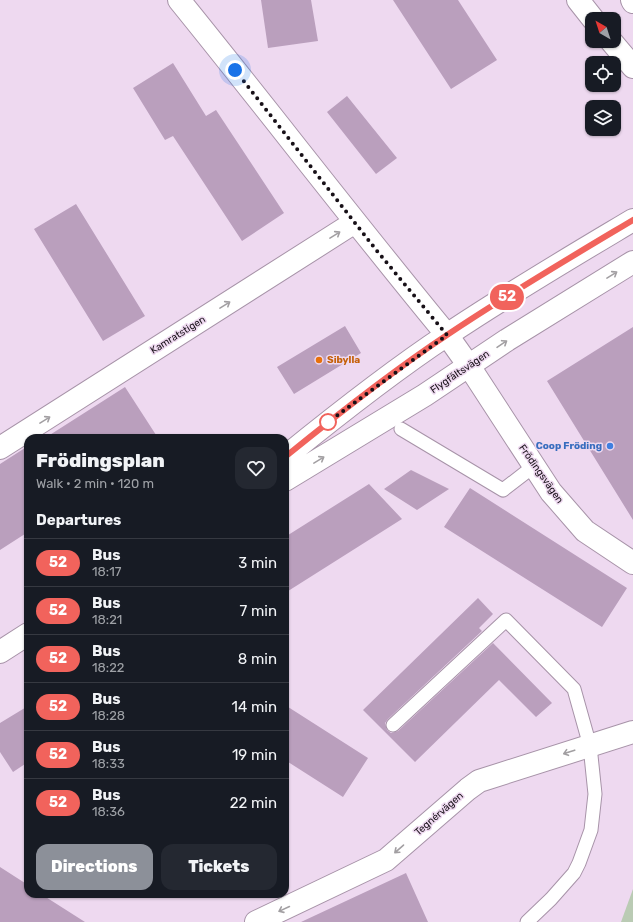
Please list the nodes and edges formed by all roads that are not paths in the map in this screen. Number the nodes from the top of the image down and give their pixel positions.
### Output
1 (180, 0) edge
2 (578, 0) edge
3 (587, 12) edge
4 (617, 48) edge
5 (633, 67) edge
6 (633, 220) edge
7 (355, 222) junction
8 (633, 262) edge
9 (447, 335) junction
10 (470, 366) junction
11 (400, 429) dead end
12 (0, 448) edge
13 (289, 454) edge
14 (534, 466) junction
15 (289, 478) edge
16 (633, 563) edge
17 (24, 637) edge
18 (0, 652) edge
19 (393, 725) dead end
20 (633, 732) edge
21 (590, 746) junction
22 (256, 922) edge
23 (527, 922) edge

1 - 7 street, Frödingsvägen
2 - 3 street
4 - 5 street
6 - 9 street
7 - 9 street, Frödingsvägen
12 -> 7 street, Kamratstigen
10 -> 8 street, Flygfältsvägen
9 - 10 street, Frödingsvägen
9 - 13 street
10 - 14 street, Frödingsvägen
15 -> 10 street, Flygfältsvägen
11 - 14 lane
14 - 16 street, Frödingsvägen
17 - 18 street
19 - 21 lane
20 - 21 street, Tegnérvägen
21 -> 22 street, Tegnérvägen
21 - 23 lane

